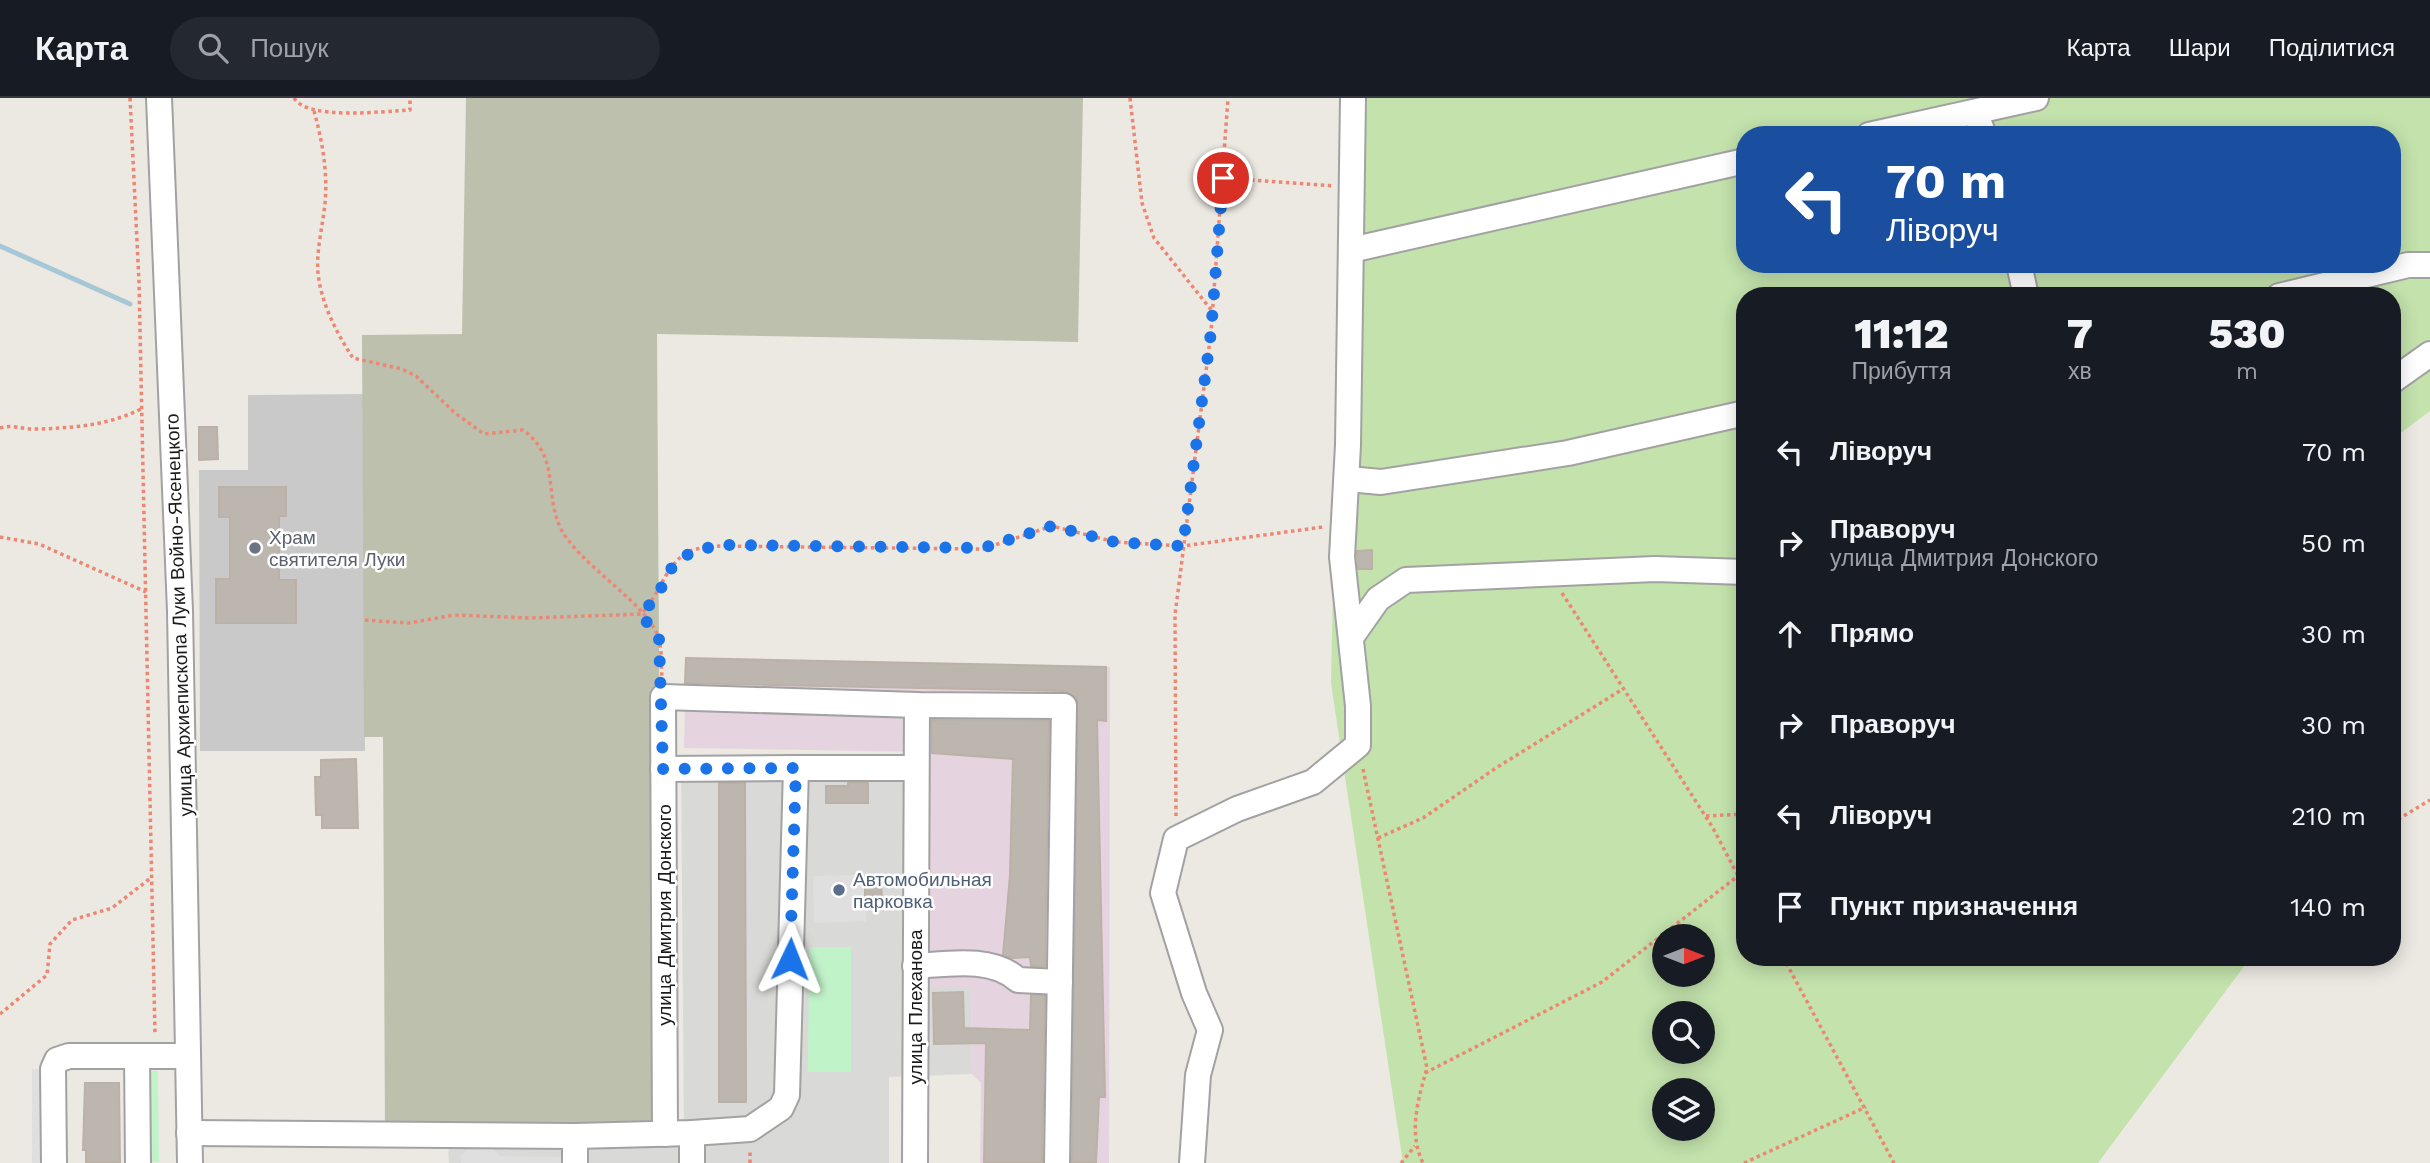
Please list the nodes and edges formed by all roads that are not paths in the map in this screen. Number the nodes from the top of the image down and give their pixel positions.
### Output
1 (159, 98) edge
2 (1353, 98) edge
3 (2036, 98) edge
4 (1980, 123) edge
5 (1952, 126) edge
6 (1736, 163) edge
7 (1351, 250) junction
8 (2430, 265) edge
9 (2401, 267) edge
10 (2375, 273) edge
11 (2316, 287) edge
12 (2430, 354) edge
13 (2401, 374) edge
14 (1736, 415) edge
15 (1348, 480) junction
16 (1736, 572) edge
17 (1352, 636) junction
18 (917, 705) junction
19 (796, 768) junction
20 (916, 768) junction
21 (663, 769) junction
22 (915, 966) junction
23 (1060, 982) junction
24 (146, 1056) junction
25 (188, 1056) junction
26 (189, 1133) junction
27 (665, 1133) junction
28 (692, 1133) junction
29 (575, 1136) junction
30 (54, 1163) edge
31 (138, 1163) edge
32 (190, 1163) edge
33 (575, 1163) edge
34 (692, 1163) edge
35 (915, 1163) edge
36 (1057, 1163) edge
37 (1192, 1163) edge

1 - 25 street, улица Архиепископа Луки Войно-Ясенецкого
2 - 7 street
3 - 4 street
4 - 5 street
6 - 7 street
7 - 15 street
8 - 9 street
10 - 11 street
12 - 13 street
14 - 15 street
15 - 17 street
16 - 17 street
17 - 37 street
18 - 20 street, улица Плеханова
18 - 21 street, улица Дмитрия Донского
18 - 23 street
19 - 20 street
19 - 21 street
19 - 28 street
20 - 22 street, улица Плеханова
21 - 27 street, улица Дмитрия Донского
22 - 23 street
22 - 35 street, улица Плеханова
23 - 36 street
24 - 25 street
24 - 30 street
24 - 31 street
25 - 26 street, улица Архиепископа Луки Войно-Ясенецкого
26 - 29 street
26 - 32 street, улица Архиепископа Луки Войно-Ясенецкого
27 - 28 street
27 - 29 street
28 - 34 street
29 - 33 street

